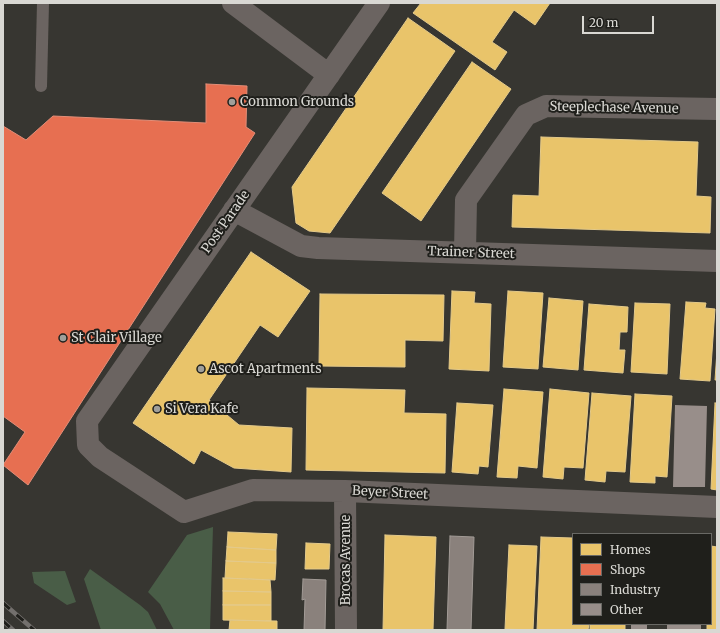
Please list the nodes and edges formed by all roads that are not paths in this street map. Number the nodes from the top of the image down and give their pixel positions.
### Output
1 (44, 3) edge
2 (233, 3) edge
3 (379, 3) edge
4 (329, 75) junction
5 (41, 86) dead end
6 (717, 109) edge
7 (234, 210) junction
8 (465, 252) junction
9 (717, 261) edge
10 (88, 445) joint
11 (345, 491) junction
12 (717, 507) edge
13 (346, 630) edge

1 - 5 lane
2 - 4 street
3 - 4 street, Post Parade
4 - 7 street, Post Parade
6 - 8 street, Steeplechase Avenue
7 - 8 street, Trainer Street
7 - 10 street, Post Parade
8 - 9 street, Trainer Street
10 - 11 street, Beyer Street
11 - 12 street, Beyer Street
11 - 13 street, Brocas Avenue

